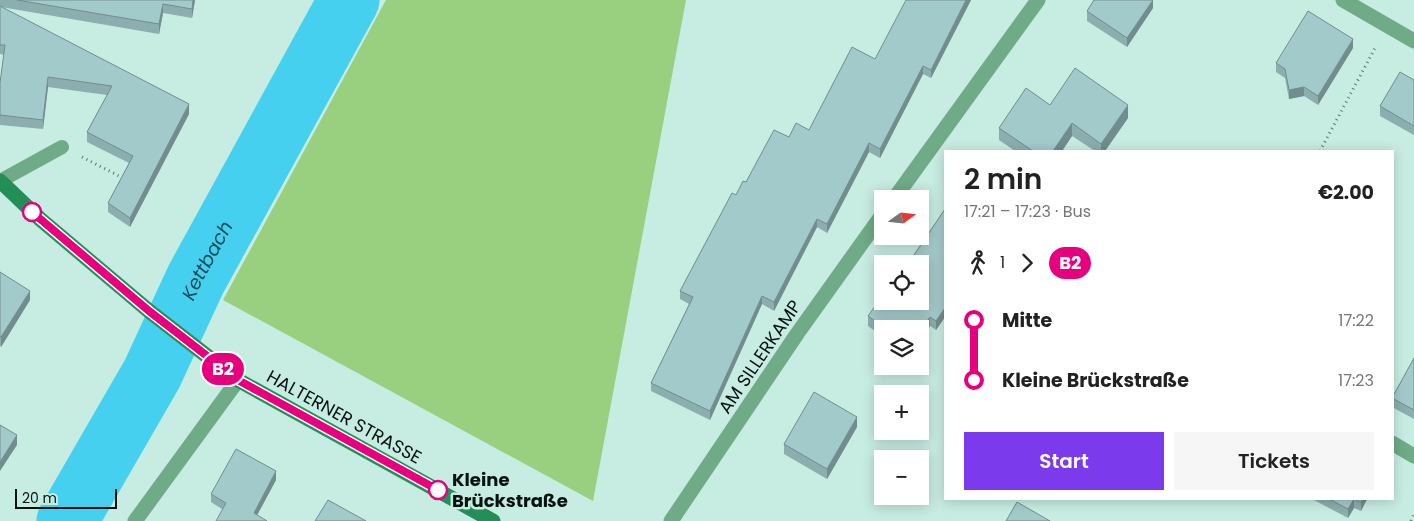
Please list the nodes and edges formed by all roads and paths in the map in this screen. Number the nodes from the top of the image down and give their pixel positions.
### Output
1 (1038, 0) edge
2 (1343, 0) edge
3 (1388, 26) junction
4 (1414, 41) edge
5 (62, 147) joint
6 (1321, 150) edge
7 (127, 180) edge
8 (0, 181) edge
9 (901, 190) edge
10 (874, 226) edge
11 (238, 380) junction
12 (1394, 444) edge
13 (1414, 456) edge
14 (1414, 514) edge
15 (135, 521) edge
16 (493, 521) edge
17 (671, 521) edge
18 (1410, 521) edge

1 - 9 street
2 - 3 street
3 - 4 street
3 - 6 path
5 - 7 path
5 - 8 lane
8 - 11 main road, HALTERNER STRASSE
10 - 17 street, AM SILLERKAMP
11 - 15 street
11 - 16 main road, HALTERNER STRASSE
12 - 13 street
14 - 18 path

